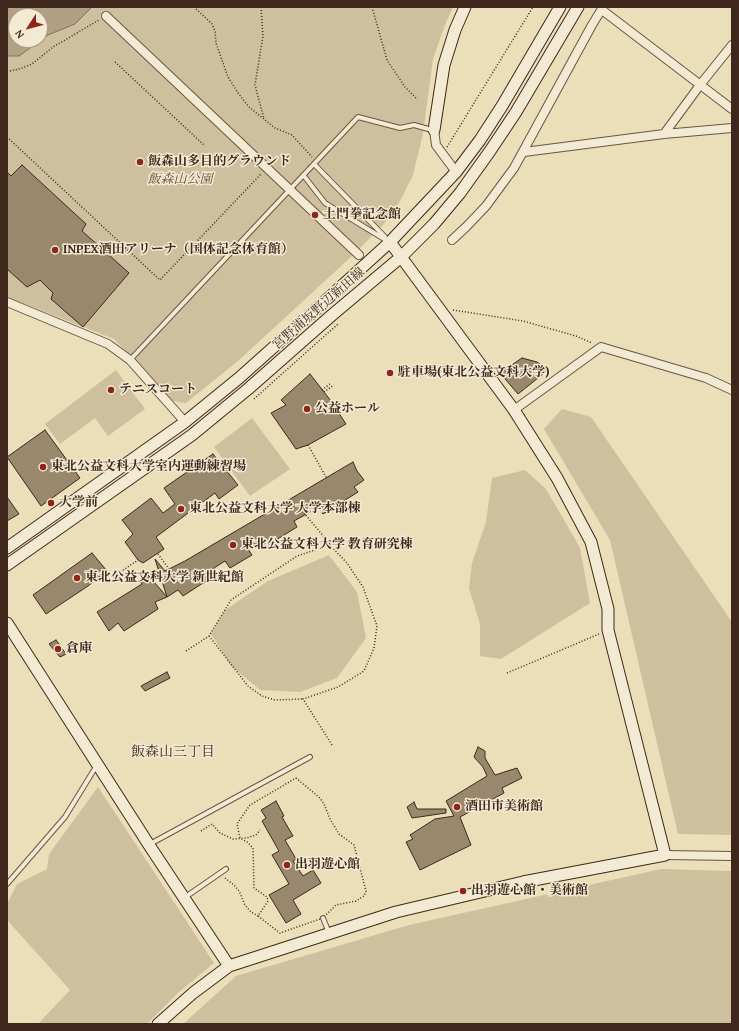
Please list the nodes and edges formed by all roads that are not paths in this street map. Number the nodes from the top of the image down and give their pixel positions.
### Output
1 (465, 7) edge
2 (560, 7) edge
3 (578, 7) edge
4 (602, 9) edge
5 (106, 16) road end
6 (732, 45) edge
7 (700, 85) junction
8 (732, 109) edge
9 (732, 128) edge
10 (434, 130) junction
11 (664, 134) junction
12 (524, 152) junction
13 (314, 164) junction
14 (456, 172) junction
15 (304, 176) junction
16 (289, 190) junction
17 (452, 240) dead end
18 (390, 242) junction
19 (358, 255) dead end
20 (401, 257) junction
21 (7, 302) edge
22 (130, 360) junction
23 (732, 390) edge
24 (514, 410) junction
25 (185, 422) junction
26 (7, 548) edge
27 (7, 565) edge
28 (7, 623) edge
29 (310, 757) dead end
30 (97, 765) junction
31 (149, 845) junction
32 (665, 855) junction
33 (732, 856) edge
34 (226, 869) dead end
35 (7, 884) edge
36 (184, 898) junction
37 (323, 918) road end
38 (329, 933) junction
39 (229, 966) junction
40 (158, 1024) edge

1 - 10 street
2 - 14 street, 宮野浦坂野辺新田線
3 - 20 street, 宮野浦坂野辺新田線
4 - 7 street
4 - 12 street
5 - 16 street
6 - 7 street
7 - 8 street
7 - 11 street
9 - 11 street
10 - 13 lane
10 - 14 street
11 - 12 street
12 - 17 street
13 - 15 lane
13 - 18 lane
14 - 18 street, 宮野浦坂野辺新田線
15 - 16 lane
15 - 18 lane
16 - 19 street
16 - 22 lane
18 - 20 street
18 - 25 street, 宮野浦坂野辺新田線
20 - 24 street
20 - 27 street, 宮野浦坂野辺新田線
21 - 22 street
22 - 25 street
23 - 24 street
24 - 32 street
25 - 26 street, 宮野浦坂野辺新田線
28 - 30 street
29 - 31 lane
30 - 31 street
30 - 35 lane
31 - 36 street
32 - 33 street
32 - 38 street
34 - 36 lane
36 - 39 street
37 - 38 lane
38 - 39 street
39 - 40 street

